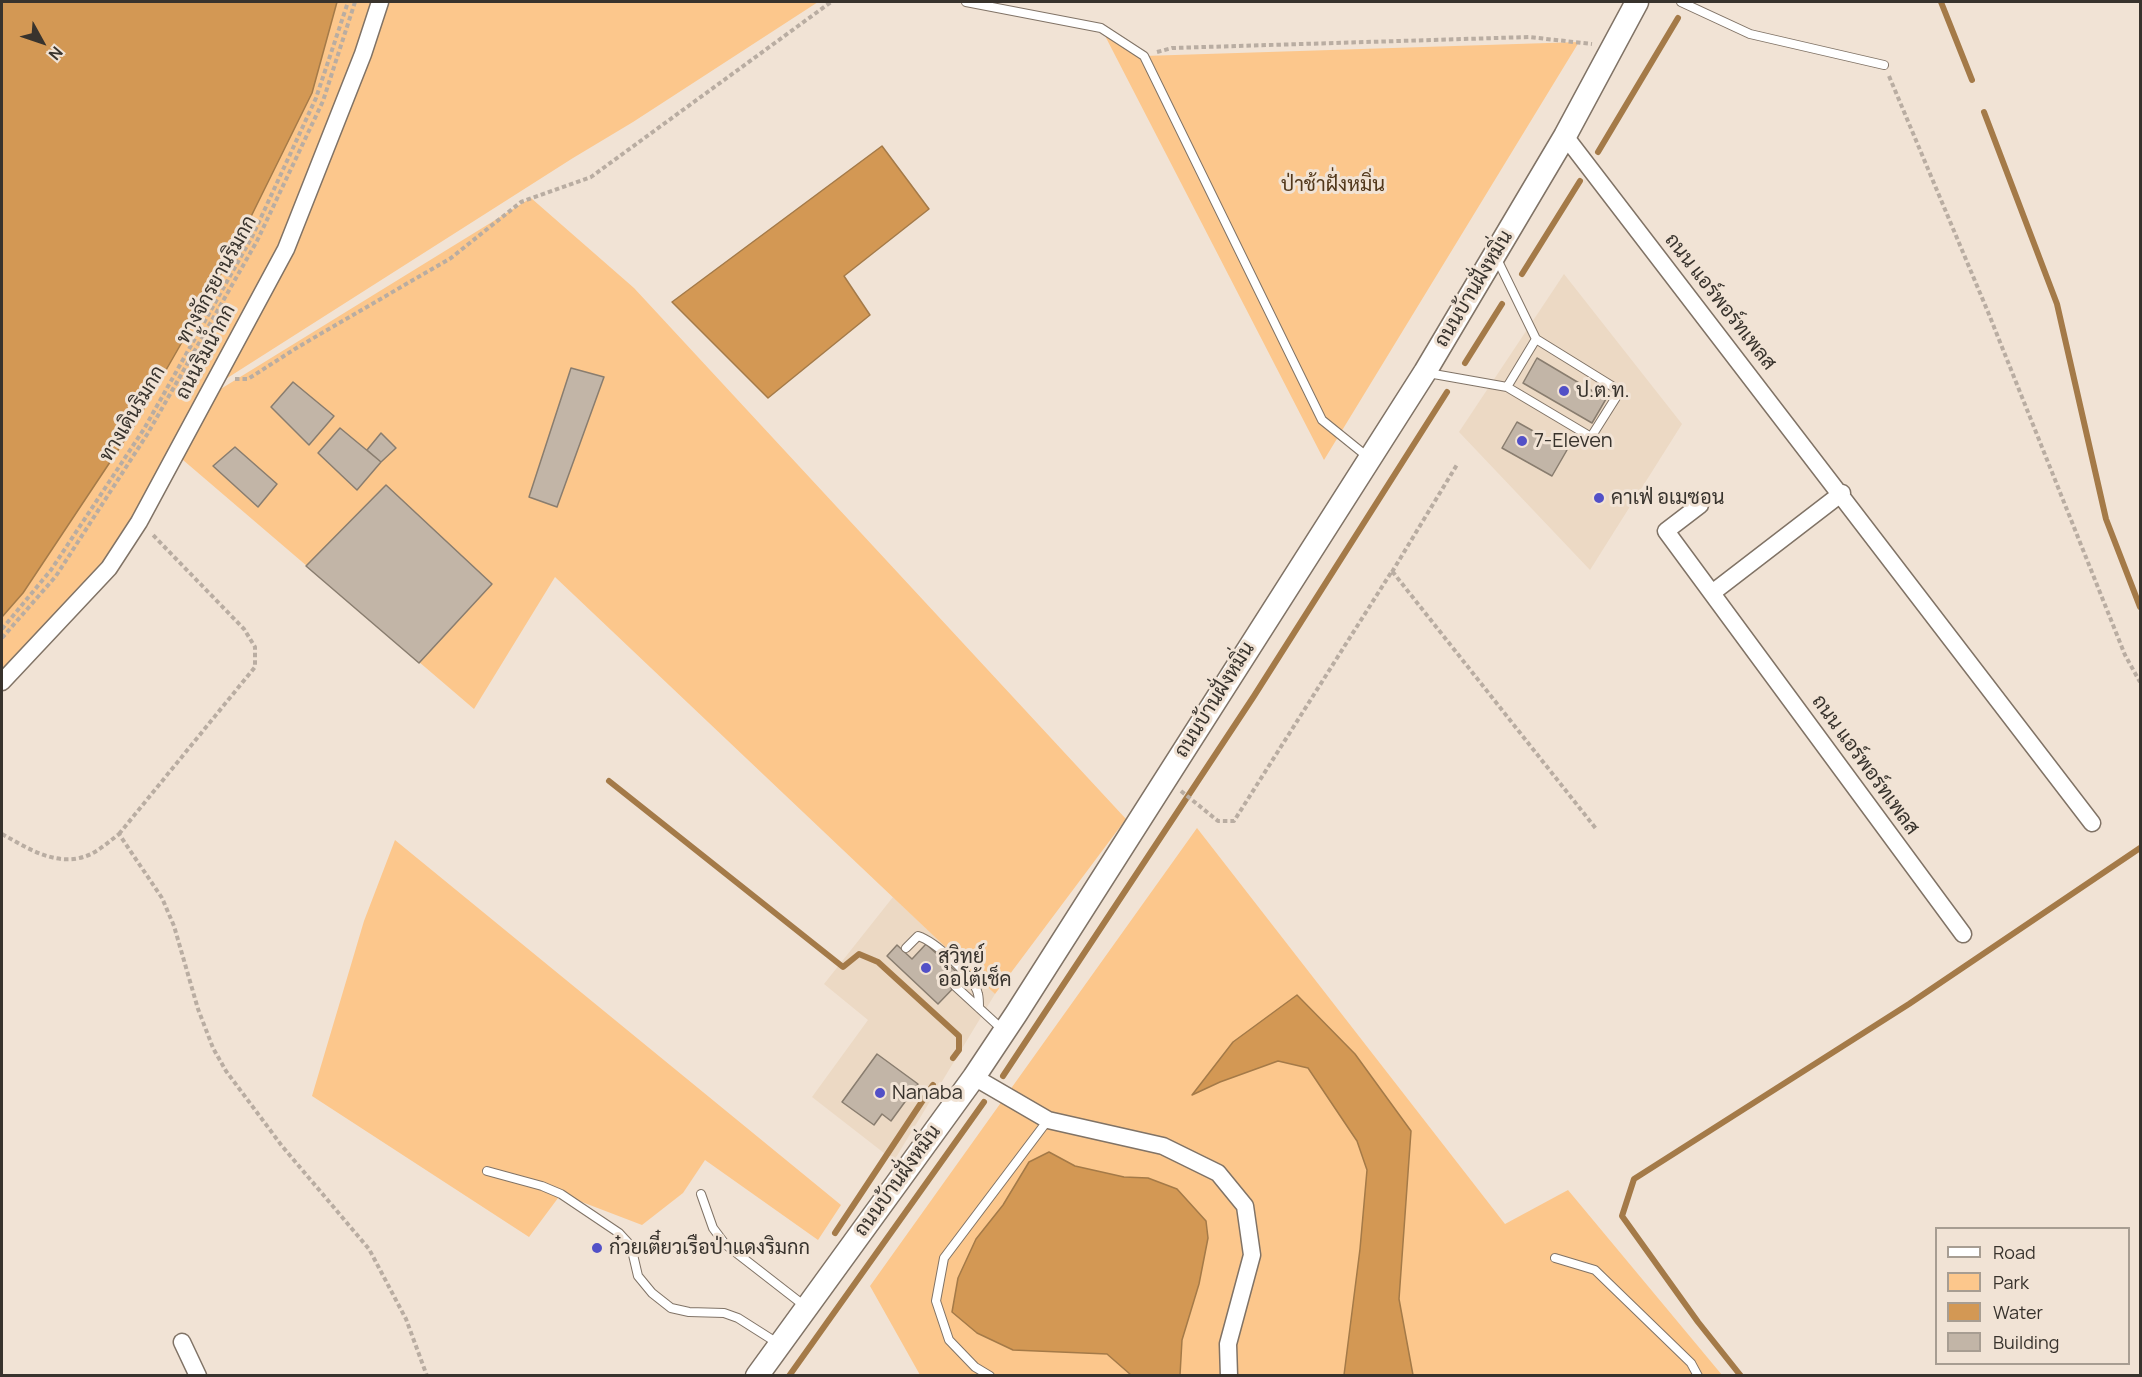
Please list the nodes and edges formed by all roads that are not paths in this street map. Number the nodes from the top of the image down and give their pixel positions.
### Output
1 (380, 2) edge
2 (966, 2) edge
3 (1637, 2) edge
4 (1681, 2) edge
5 (1884, 66) road end
6 (1565, 136) junction
7 (1495, 254) junction
8 (1536, 339) junction
9 (1425, 372) junction
10 (1507, 387) junction
11 (1369, 459) junction
12 (1842, 493) junction
13 (1700, 505) dead end
14 (1712, 593) junction
15 (2, 682) edge
16 (2092, 823) dead end
17 (1964, 934) dead end
18 (906, 948) dead end
19 (955, 986) dead end
20 (979, 1008) junction
21 (1005, 1031) junction
22 (974, 1077) junction
23 (1048, 1120) junction
24 (487, 1171) dead end
25 (701, 1194) dead end
26 (1555, 1258) dead end
27 (806, 1307) junction
28 (182, 1342) dead end
29 (779, 1344) junction
30 (198, 1376) edge
31 (757, 1376) edge
32 (990, 1376) edge
33 (1229, 1376) edge
34 (1698, 1376) edge

1 - 15 street, ถนนริมน้ำกก
2 - 11 lane
3 - 6 street, ถนนบ้านฝั่งหมิ่น
4 - 5 lane
6 - 7 street, ถนนบ้านฝั่งหมิ่น
6 - 12 street, ถนน แอร์พอร์ทเพลส
7 - 8 lane
7 - 9 street, ถนนบ้านฝั่งหมิ่น
8 - 10 lane
8 - 10 lane
9 - 10 lane
9 - 11 street, ถนนบ้านฝั่งหมิ่น
11 - 21 street, ถนนบ้านฝั่งหมิ่น
12 - 14 street
12 - 16 street, ถนน แอร์พอร์ทเพลส
13 - 14 street, ถนน แอร์พอร์ทเพลส
14 - 17 street, ถนน แอร์พอร์ทเพลส
18 - 20 lane
19 - 20 lane
20 - 21 lane
21 - 22 street, ถนนบ้านฝั่งหมิ่น
22 - 23 street
22 - 27 street, ถนนบ้านฝั่งหมิ่น
23 - 32 lane
23 - 33 street
24 - 29 lane
25 - 27 lane
26 - 34 lane
27 - 29 street, ถนนบ้านฝั่งหมิ่น
28 - 30 street
29 - 31 street, ถนนบ้านฝั่งหมิ่น

